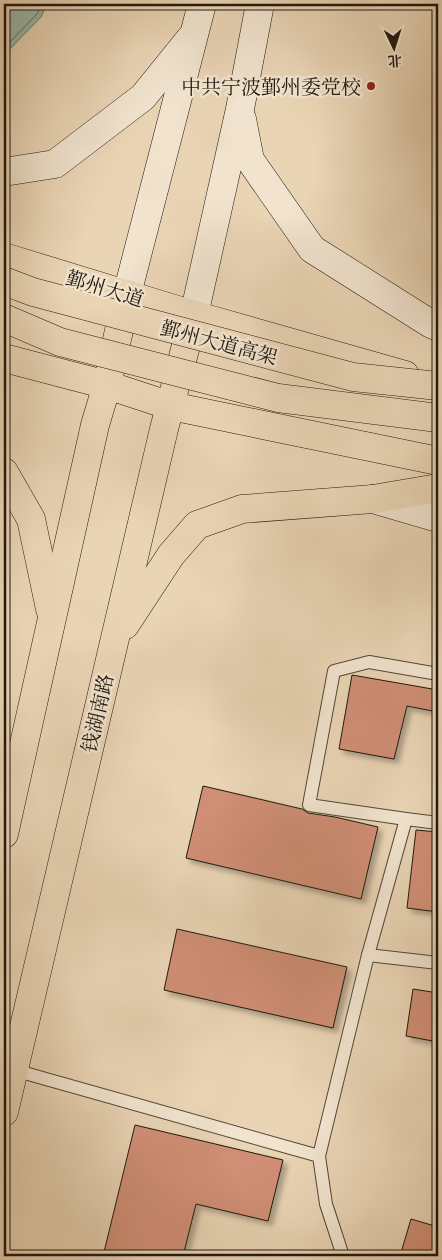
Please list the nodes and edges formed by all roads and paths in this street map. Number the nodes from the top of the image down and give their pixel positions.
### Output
1 (202, 4) edge
2 (260, 4) edge
3 (196, 31) junction
4 (240, 109) junction
5 (4, 172) edge
6 (4, 258) edge
7 (4, 281) edge
8 (127, 294) junction
9 (194, 315) junction
10 (4, 318) edge
11 (436, 326) edge
12 (4, 358) edge
13 (438, 380) edge
14 (107, 386) junction
15 (438, 386) edge
16 (171, 406) junction
17 (438, 418) edge
18 (438, 461) edge
19 (4, 472) edge
20 (438, 488) edge
21 (373, 499) junction
22 (438, 518) edge
23 (52, 618) junction
24 (114, 641) junction
25 (438, 674) edge
26 (406, 819) junction
27 (438, 823) edge
28 (4, 834) edge
29 (368, 955) junction
30 (438, 963) edge
31 (14, 1070) junction
32 (4, 1112) edge
33 (319, 1156) junction
34 (343, 1256) edge

1 - 3 street
2 - 4 street
3 - 5 street
3 - 8 street
4 - 9 street
4 - 11 street
6 - 8 main road, 鄞州大道
7 - 15 main road, 鄞州大道高架, bridge
8 - 9 main road, 鄞州大道
8 - 14 main road
9 - 13 main road, 鄞州大道
9 - 16 main road, 钱湖南路
10 - 17 main road, 鄞州大道高架, bridge
12 - 14 main road
14 - 16 main road
14 - 23 main road
16 - 18 main road
16 - 24 main road, 钱湖南路
19 - 23 main road
20 - 21 main road
21 - 22 street
21 - 24 main road
23 - 28 main road
24 - 31 main road, 钱湖南路
25 - 26 lane
26 - 27 lane
26 - 29 lane
29 - 30 lane
29 - 33 lane
31 - 32 main road, 钱湖南路
31 - 33 lane
33 - 34 lane

